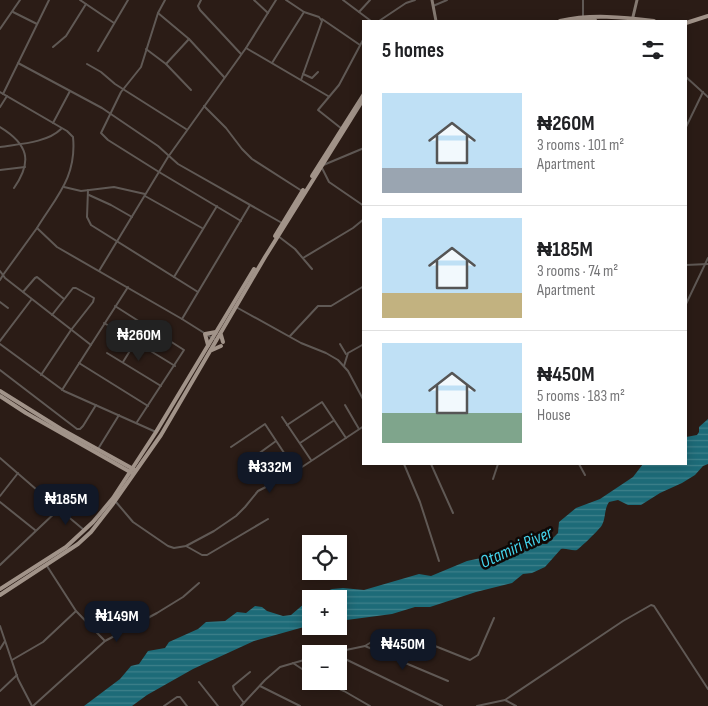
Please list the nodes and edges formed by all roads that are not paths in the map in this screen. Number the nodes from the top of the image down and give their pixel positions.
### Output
1 (20, 0) edge
2 (49, 0) edge
3 (80, 0) edge
4 (128, 0) edge
5 (165, 0) edge
6 (201, 0) edge
7 (254, 0) edge
8 (276, 0) edge
9 (286, 0) edge
10 (343, 0) edge
11 (370, 0) edge
12 (403, 0) edge
13 (415, 0) edge
14 (432, 0) edge
15 (448, 0) edge
16 (584, 0) edge
17 (637, 0) edge
18 (86, 4) junction
19 (404, 4) junction
20 (433, 6) junction
21 (13, 12) junction
22 (304, 12) junction
23 (359, 12) junction
24 (158, 13) junction
25 (268, 13) junction
26 (708, 17) edge
27 (321, 18) junction
28 (583, 18) junction
29 (369, 20) edge
30 (380, 20) edge
31 (436, 20) edge
32 (568, 20) edge
33 (616, 20) edge
34 (632, 20) edge
35 (114, 23) junction
36 (37, 24) junction
37 (687, 24) edge
38 (0, 29) edge
39 (189, 39) junction
40 (362, 42) edge
41 (360, 45) junction
42 (53, 47) dead end
43 (246, 48) junction
44 (146, 49) junction
45 (98, 51) dead end
46 (242, 54) junction
47 (18, 63) junction
48 (272, 63) junction
49 (87, 64) dead end
50 (166, 64) junction
51 (318, 72) dead end
52 (303, 74) junction
53 (224, 77) junction
54 (687, 77) edge
55 (301, 80) junction
56 (123, 90) junction
57 (191, 90) dead end
58 (70, 91) junction
59 (0, 92) edge
60 (703, 92) junction
61 (3, 94) junction
62 (7, 96) junction
63 (329, 97) junction
64 (362, 97) edge
65 (708, 97) edge
66 (362, 101) edge
67 (204, 106) junction
68 (0, 107) edge
69 (110, 113) junction
70 (53, 124) junction
71 (687, 125) edge
72 (0, 127) edge
73 (62, 128) junction
74 (186, 129) junction
75 (343, 130) junction
76 (21, 144) junction
77 (0, 147) edge
78 (362, 149) edge
79 (168, 156) junction
80 (321, 166) junction
81 (25, 167) junction
82 (0, 170) edge
83 (159, 172) junction
84 (64, 186) junction
85 (14, 188) dead end
86 (88, 190) junction
87 (302, 192) junction
88 (89, 195) junction
89 (146, 195) junction
90 (297, 202) junction
91 (362, 204) edge
92 (250, 205) junction
93 (217, 206) junction
94 (132, 217) junction
95 (362, 220) edge
96 (241, 221) junction
97 (282, 223) junction
98 (37, 228) junction
99 (203, 229) junction
100 (278, 236) junction
101 (118, 242) junction
102 (264, 256) junction
103 (303, 258) junction
104 (708, 258) edge
105 (706, 264) edge
106 (687, 265) edge
107 (312, 269) dead end
108 (0, 271) edge
109 (100, 272) junction
110 (3, 275) junction
111 (174, 277) junction
112 (0, 280) edge
113 (128, 287) junction
114 (362, 287) edge
115 (22, 292) junction
116 (198, 292) junction
117 (64, 299) junction
118 (32, 300) junction
119 (687, 301) edge
120 (0, 302) edge
121 (115, 306) junction
122 (8, 308) dead end
123 (236, 308) junction
124 (52, 315) junction
125 (182, 319) junction
126 (104, 323) junction
127 (146, 325) junction
128 (71, 330) junction
129 (219, 332) junction
130 (205, 334) junction
131 (124, 335) dead end
132 (290, 336) junction
133 (215, 340) junction
134 (0, 342) edge
135 (136, 342) junction
136 (340, 344) dead end
137 (91, 345) junction
138 (362, 345) edge
139 (209, 349) junction
140 (107, 353) dead end
141 (346, 354) junction
142 (123, 362) junction
143 (79, 364) junction
144 (174, 366) junction
145 (344, 366) junction
146 (0, 370) edge
147 (41, 375) junction
148 (161, 386) junction
149 (62, 390) junction
150 (0, 391) edge
151 (0, 396) edge
152 (362, 397) edge
153 (96, 405) junction
154 (345, 405) dead end
155 (148, 406) junction
156 (119, 414) junction
157 (282, 416) dead end
158 (334, 420) junction
159 (138, 422) junction
160 (287, 425) junction
161 (360, 429) joint
162 (156, 432) junction
163 (346, 438) junction
164 (276, 441) junction
165 (300, 443) junction
166 (231, 447) dead end
167 (98, 449) junction
168 (287, 457) junction
169 (0, 458) edge
170 (312, 461) junction
171 (243, 465) dead end
172 (404, 465) edge
173 (431, 465) edge
174 (498, 465) edge
175 (580, 465) edge
176 (296, 471) junction
177 (134, 472) junction
178 (18, 473) junction
179 (585, 475) dead end
180 (493, 479) dead end
181 (253, 481) dead end
182 (0, 496) edge
183 (114, 500) junction
184 (0, 502) edge
185 (59, 509) junction
186 (452, 513) dead end
187 (268, 519) dead end
188 (35, 530) junction
189 (85, 531) junction
190 (186, 546) junction
191 (439, 561) dead end
192 (45, 563) junction
193 (0, 565) edge
194 (200, 583) dead end
195 (0, 589) edge
196 (0, 595) edge
197 (76, 611) junction
198 (494, 618) dead end
199 (0, 626) edge
200 (5, 640) junction
201 (105, 641) junction
202 (365, 646) junction
203 (0, 649) edge
204 (347, 650) edge
205 (12, 660) junction
206 (302, 660) edge
207 (347, 660) edge
208 (293, 663) junction
209 (302, 669) edge
210 (250, 672) dead end
211 (17, 675) junction
212 (448, 681) dead end
213 (199, 682) dead end
214 (260, 686) junction
215 (708, 689) edge
216 (342, 690) edge
217 (0, 691) edge
218 (505, 700) junction
219 (244, 703) junction
220 (32, 706) edge
221 (164, 706) edge
222 (187, 706) edge
223 (218, 706) edge
224 (241, 706) edge
225 (300, 706) edge
226 (370, 706) edge
227 (442, 706) edge
228 (477, 706) edge
229 (516, 706) edge

1 - 21 street
2 - 36 street
3 - 18 street
4 - 35 street
5 - 24 street
6 - 46 street
7 - 25 street
8 - 25 street
9 - 22 street
10 - 23 street
11 - 23 street
12 - 19 street
13 - 19 street
14 - 20 street
15 - 20 street
16 - 28 street
17 - 34 street
18 - 35 street
18 - 42 street
19 - 30 street
20 - 31 street
21 - 36 street
21 - 38 street
22 - 27 street
22 - 48 street
23 - 29 street
24 - 39 street
24 - 44 street
25 - 43 street
26 - 37 main road
27 - 41 street
27 - 52 street
28 - 32 main road
28 - 33 main road
35 - 45 street
36 - 47 street
39 - 50 street
39 - 53 street
40 - 41 street
41 - 63 street
43 - 46 street
43 - 48 street
44 - 50 street
44 - 56 street
46 - 53 street
47 - 58 street
47 - 61 street
48 - 55 street
49 - 56 street
50 - 57 street
51 - 52 street
52 - 55 street
53 - 67 street
54 - 60 street
55 - 63 street
56 - 69 street
56 - 74 street
58 - 69 street
58 - 70 street
59 - 61 street
60 - 65 street
60 - 71 street
61 - 62 street
62 - 68 street
62 - 70 street
63 - 75 street
64 - 75 main road
66 - 75 main road
67 - 74 street
67 - 87 street
69 - 79 street
69 - 83 street
70 - 73 street
72 - 76 street
73 - 76 street
73 - 84 street
74 - 79 street
75 - 80 main road
75 - 87 main road
76 - 77 street
76 - 81 street
78 - 80 street
79 - 83 street
79 - 92 street
80 - 90 main road
80 - 91 street
81 - 82 street
81 - 85 street
83 - 89 street
83 - 93 street
84 - 86 street
84 - 98 street
86 - 88 street
86 - 89 street
87 - 90 main road
88 - 94 street
88 - 101 street
89 - 94 street
89 - 99 street
90 - 97 main road
90 - 100 main road
92 - 96 street
92 - 97 street
93 - 96 street
93 - 99 street
94 - 101 street
95 - 103 street
96 - 116 street
97 - 102 main road
98 - 109 street
98 - 110 street
99 - 111 street
100 - 102 main road
100 - 103 street
101 - 109 street
101 - 111 street
102 - 123 main road
102 - 129 main road
103 - 107 street
104 - 105 street
105 - 106 street
105 - 119 street
108 - 110 street
109 - 113 street
110 - 112 street
110 - 115 street
111 - 116 street
113 - 121 street
113 - 125 street
114 - 132 street
115 - 117 street
115 - 118 street
116 - 125 street
117 - 124 street
117 - 128 street
118 - 124 street
118 - 134 street
120 - 122 street
121 - 126 street
121 - 127 street
123 - 129 main road
123 - 132 street
124 - 128 street
125 - 130 street
126 - 131 street
126 - 137 street
127 - 135 street
127 - 144 street
128 - 137 street
128 - 147 street
129 - 130 main road
129 - 133 main road
129 - 139 main road
130 - 133 street
130 - 139 main road
132 - 145 street
133 - 139 main road
134 - 147 street
135 - 142 street
135 - 144 street
136 - 141 street
137 - 143 street
138 - 141 street
139 - 162 main road
139 - 177 main road
140 - 142 street
141 - 145 street
142 - 148 street
143 - 149 street
143 - 155 street
144 - 148 street
145 - 152 street
146 - 153 street
147 - 149 street
148 - 155 street
149 - 153 street
150 - 167 main road
151 - 177 main road
153 - 156 street
154 - 161 street
155 - 159 street
156 - 159 street
156 - 167 street
157 - 160 street
158 - 160 street
158 - 163 street
158 - 165 street
159 - 162 street
160 - 165 street
161 - 163 street
162 - 177 main road
163 - 170 street
164 - 166 street
164 - 168 street
164 - 171 street
165 - 170 street
167 - 177 main road
168 - 176 street
168 - 181 street
169 - 178 street
170 - 176 street
172 - 191 street
173 - 186 street
174 - 180 street
175 - 179 street
176 - 190 street
177 - 183 main road
178 - 182 street
178 - 185 street
183 - 189 main road
183 - 190 street
183 - 192 main road
184 - 188 street
185 - 188 street
185 - 189 street
187 - 190 street
188 - 193 street
189 - 192 main road
192 - 195 main road
192 - 196 main road
192 - 197 street
194 - 201 street
197 - 201 street
197 - 205 street
198 - 202 street
199 - 200 street
200 - 203 street
200 - 205 street
201 - 220 street
202 - 204 street
202 - 212 street
205 - 211 street
206 - 208 street
207 - 227 street
208 - 209 street
208 - 214 street
210 - 219 street
211 - 217 street
211 - 220 street
213 - 223 street
214 - 219 street
214 - 225 street
215 - 218 street
216 - 226 street
218 - 228 street
218 - 229 street
219 - 224 street
221 - 222 street

